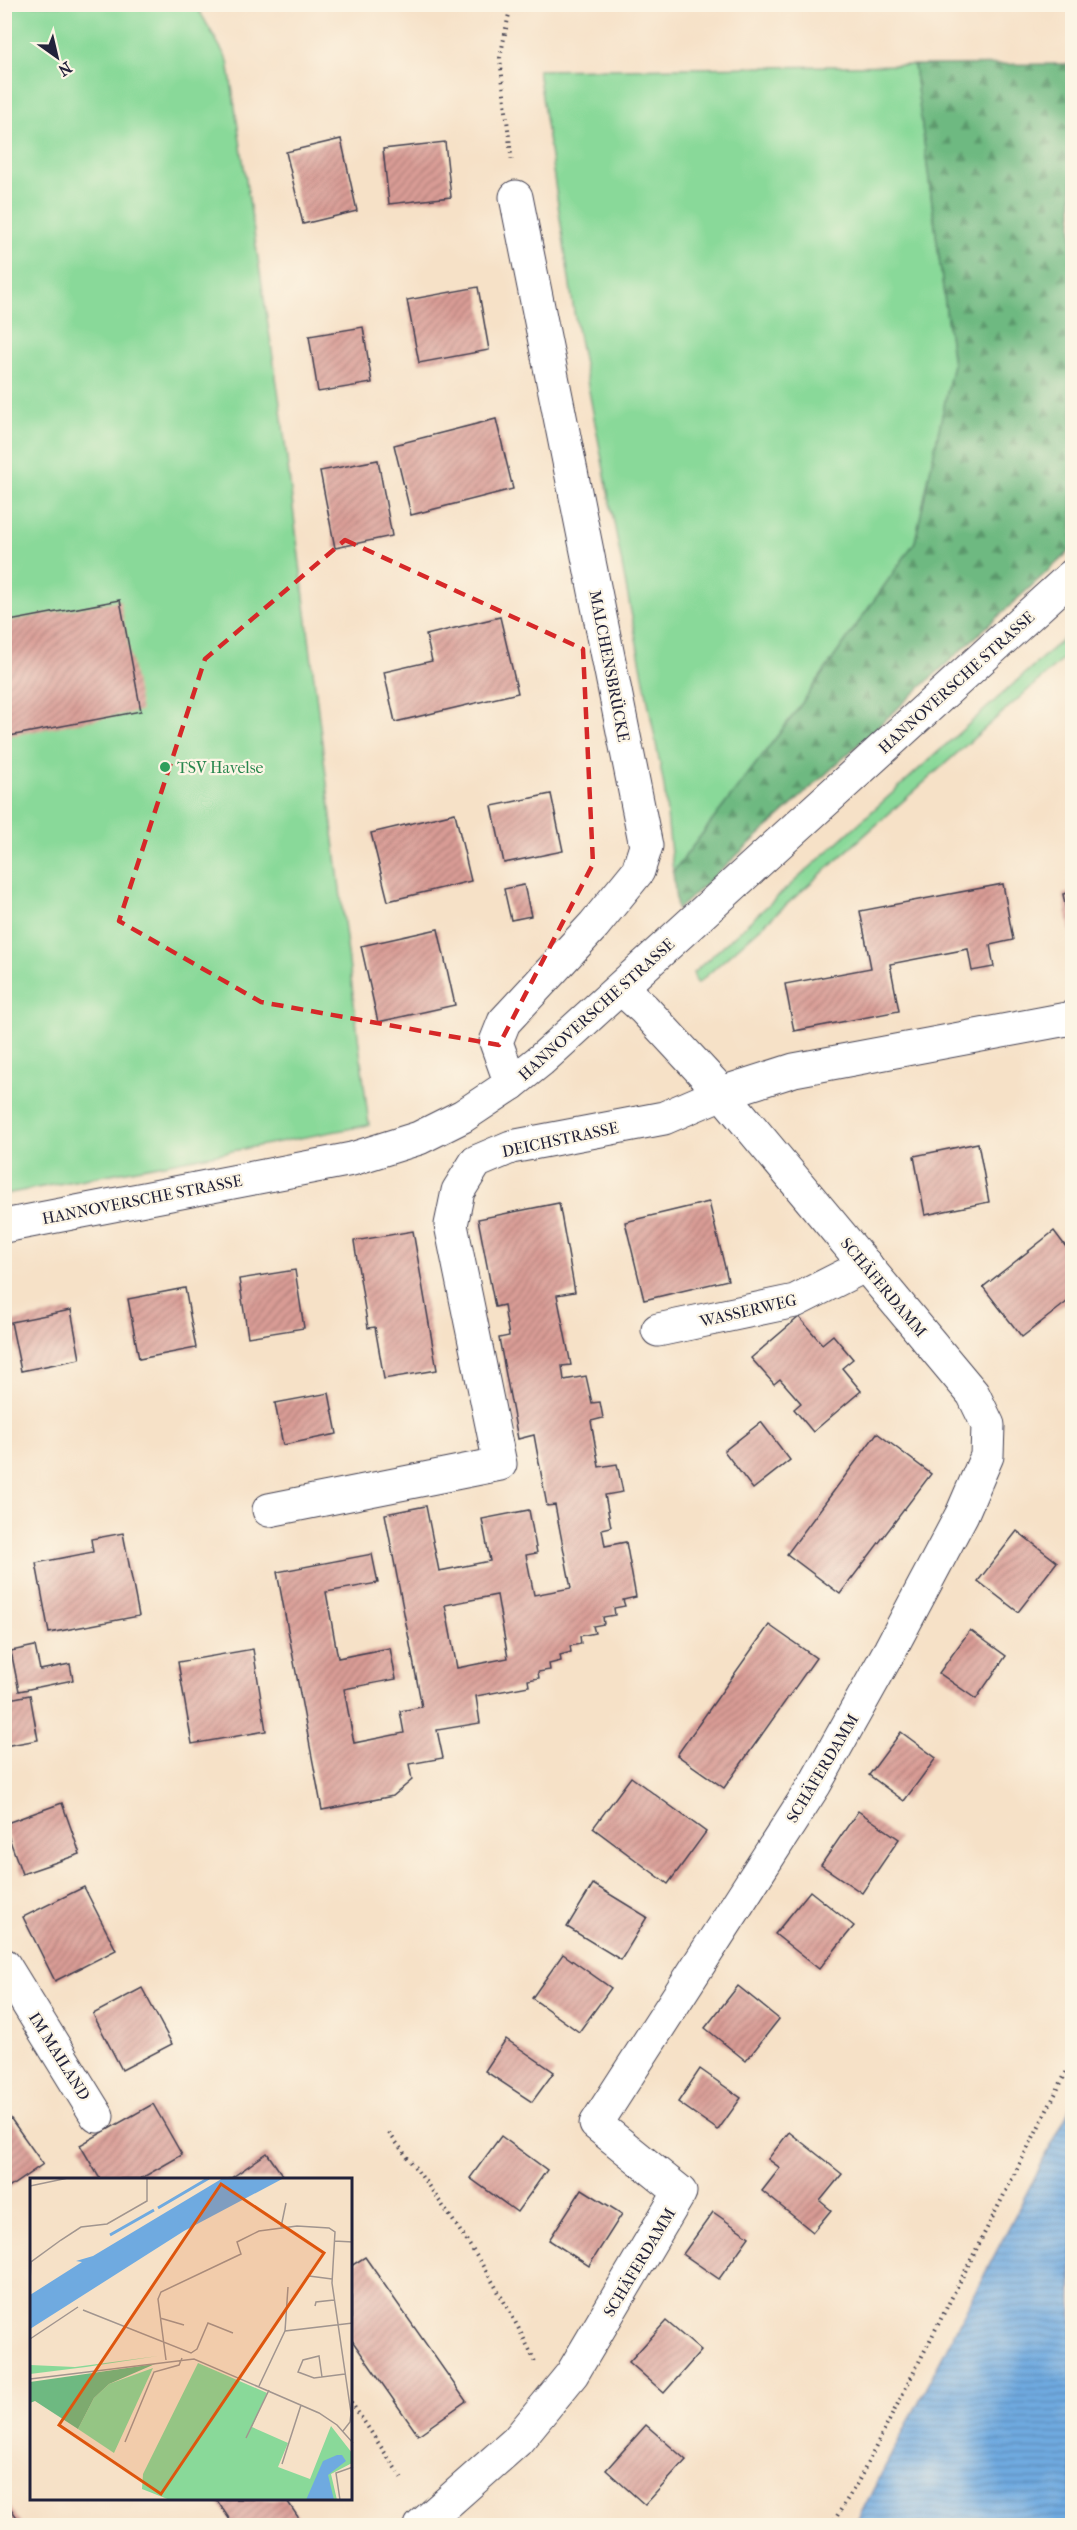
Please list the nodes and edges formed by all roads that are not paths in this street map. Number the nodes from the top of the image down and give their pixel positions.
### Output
1 (516, 197) road end
2 (1072, 576) edge
3 (621, 988) junction
4 (1072, 1018) edge
5 (511, 1084) junction
6 (722, 1093) junction
7 (4, 1226) edge
8 (866, 1265) junction
9 (658, 1330) dead end
10 (269, 1510) dead end
11 (4, 1965) edge
12 (97, 2116) dead end
13 (421, 2526) edge

1 - 5 street, MALCHENSBRÜCKE
2 - 3 street, HANNOVERSCHE STRASSE
3 - 5 street, HANNOVERSCHE STRASSE
3 - 6 street, SCHÄFERDAMM
4 - 6 street, DEICHSTRASSE
5 - 7 street, HANNOVERSCHE STRASSE
6 - 8 street, SCHÄFERDAMM
6 - 10 street, DEICHSTRASSE
8 - 9 street, WASSERWEG
8 - 13 street, SCHÄFERDAMM
11 - 12 street, IM MAILAND

